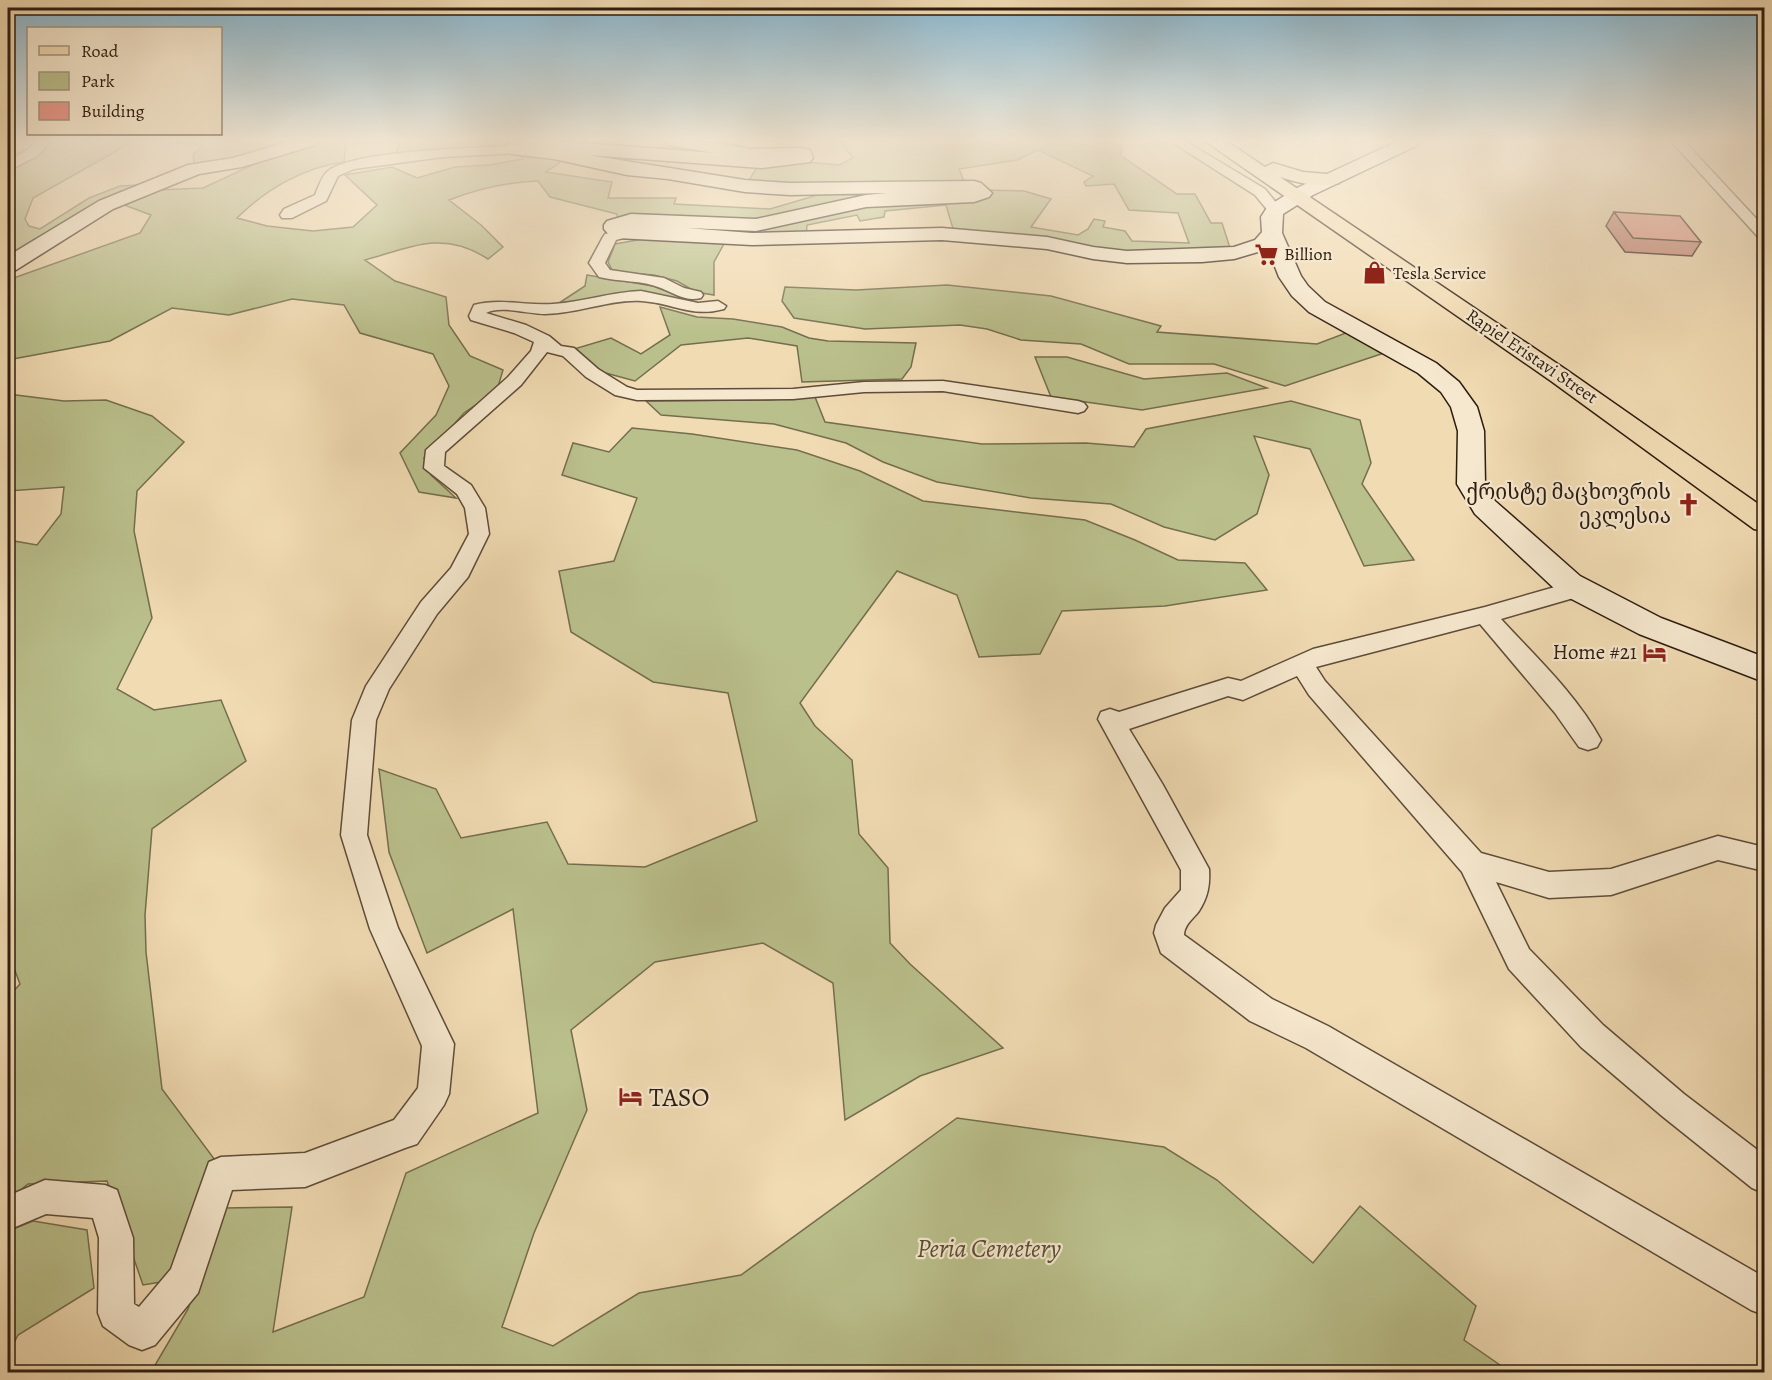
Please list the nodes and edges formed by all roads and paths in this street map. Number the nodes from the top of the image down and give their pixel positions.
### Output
1 (105, 205) edge
2 (304, 205) edge
3 (846, 205) edge
4 (1266, 205) edge
5 (1271, 205) edge
6 (1290, 205) edge
7 (1317, 205) edge
8 (1318, 205) edge
9 (1734, 205) edge
10 (287, 215) dead end
11 (1273, 222) junction
12 (626, 233) junction
13 (1764, 240) edge
14 (8, 265) edge
15 (1399, 266) junction
16 (543, 340) junction
17 (1078, 407) dead end
18 (1764, 506) edge
19 (1764, 522) edge
20 (1576, 589) junction
21 (1485, 615) junction
22 (1300, 663) junction
23 (1764, 670) edge
24 (1588, 740) dead end
25 (1764, 859) edge
26 (1472, 864) junction
27 (1764, 1176) edge
28 (8, 1213) edge
29 (1764, 1297) edge

1 - 14 street
2 - 10 street
3 - 12 street
4 - 11 street
5 - 11 main road
6 - 11 street
7 - 15 main road, Rapiel Eristavi Street
8 - 18 main road, Rapiel Eristavi Street
9 - 13 street
11 - 12 street
11 - 15 main road
11 - 20 street
12 - 16 street
15 - 19 main road, Rapiel Eristavi Street
16 - 17 street
16 - 28 street
20 - 21 street
20 - 23 street
21 - 22 street
21 - 24 street
22 - 26 street
22 - 29 street
25 - 26 street
26 - 27 street

